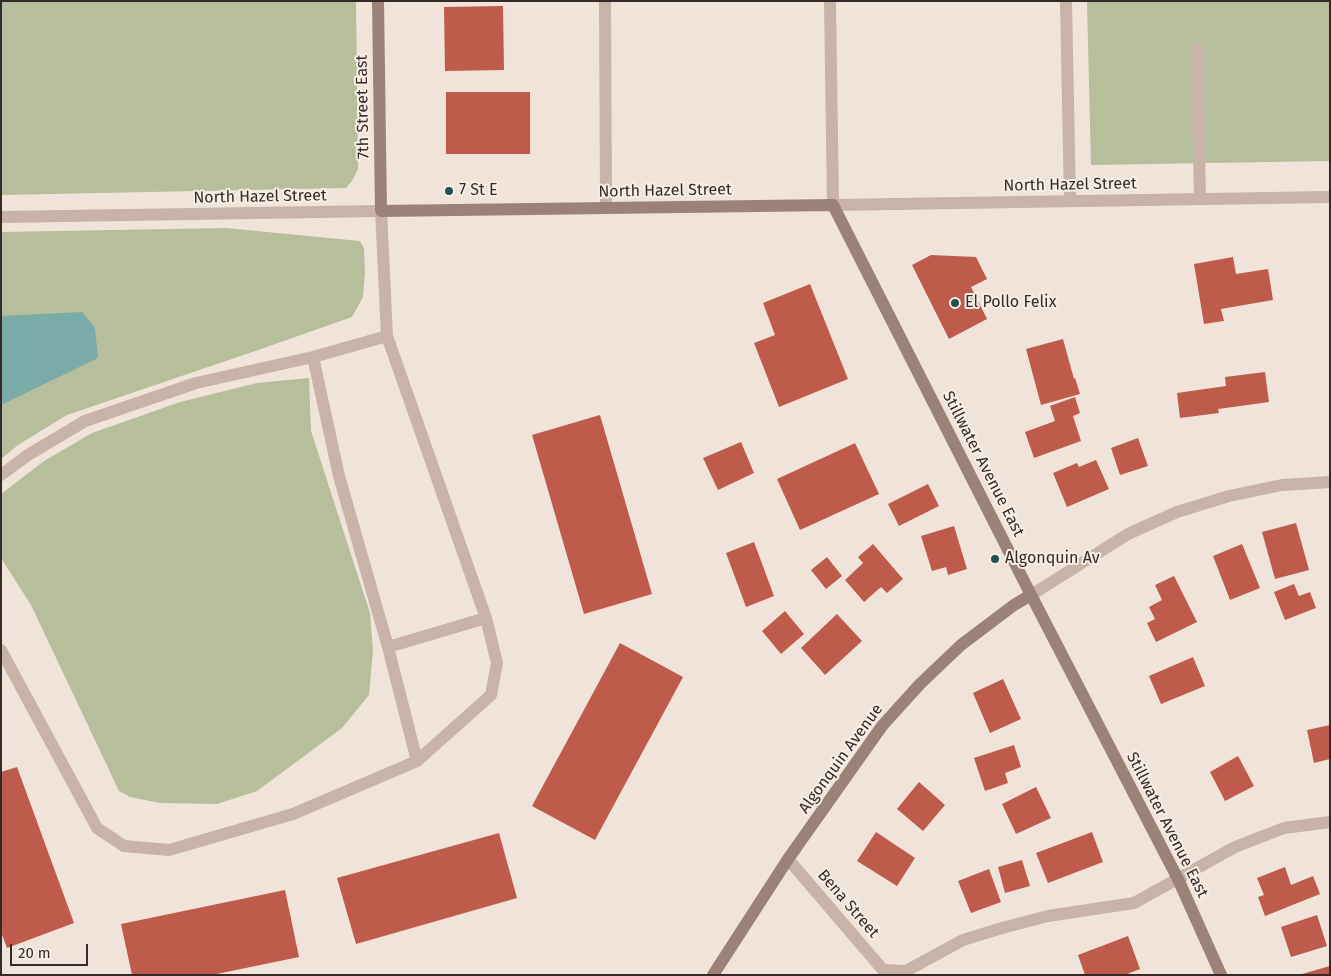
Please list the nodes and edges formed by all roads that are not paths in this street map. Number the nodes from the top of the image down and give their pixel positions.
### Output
1 (378, 1) edge
2 (605, 1) edge
3 (830, 1) edge
4 (1066, 1) edge
5 (1197, 48) dead end
6 (1330, 197) edge
7 (1200, 199) junction
8 (1070, 201) junction
9 (833, 205) junction
10 (606, 208) junction
11 (381, 211) junction
12 (1, 217) edge
13 (387, 336) junction
14 (314, 357) junction
15 (1, 476) edge
16 (1330, 482) edge
17 (1031, 595) junction
18 (486, 618) junction
19 (388, 647) junction
20 (1, 650) edge
21 (416, 761) junction
22 (1330, 822) edge
23 (788, 859) junction
24 (1178, 879) junction
25 (713, 975) edge
26 (1221, 975) edge

1 - 11 street, 7th Street East
2 - 10 street
3 - 9 street, Stillwater Avenue East
4 - 8 street
5 - 7 street
6 - 7 street, North Hazel Street
7 - 8 street, North Hazel Street
8 - 9 street, North Hazel Street
9 - 10 street, North Hazel Street
9 - 17 street, Stillwater Avenue East
10 - 11 street, North Hazel Street
11 - 12 street, North Hazel Street
11 - 13 street
13 - 14 street
13 - 18 street
14 - 15 street
14 - 19 street
16 - 17 street
17 - 23 street, Algonquin Avenue
17 - 24 street, Stillwater Avenue East
18 - 19 street
18 - 21 street
19 - 21 street
20 - 21 street
22 - 24 street
23 - 24 street, Bena Street
23 - 25 street, Algonquin Avenue
24 - 26 street, Stillwater Avenue East

